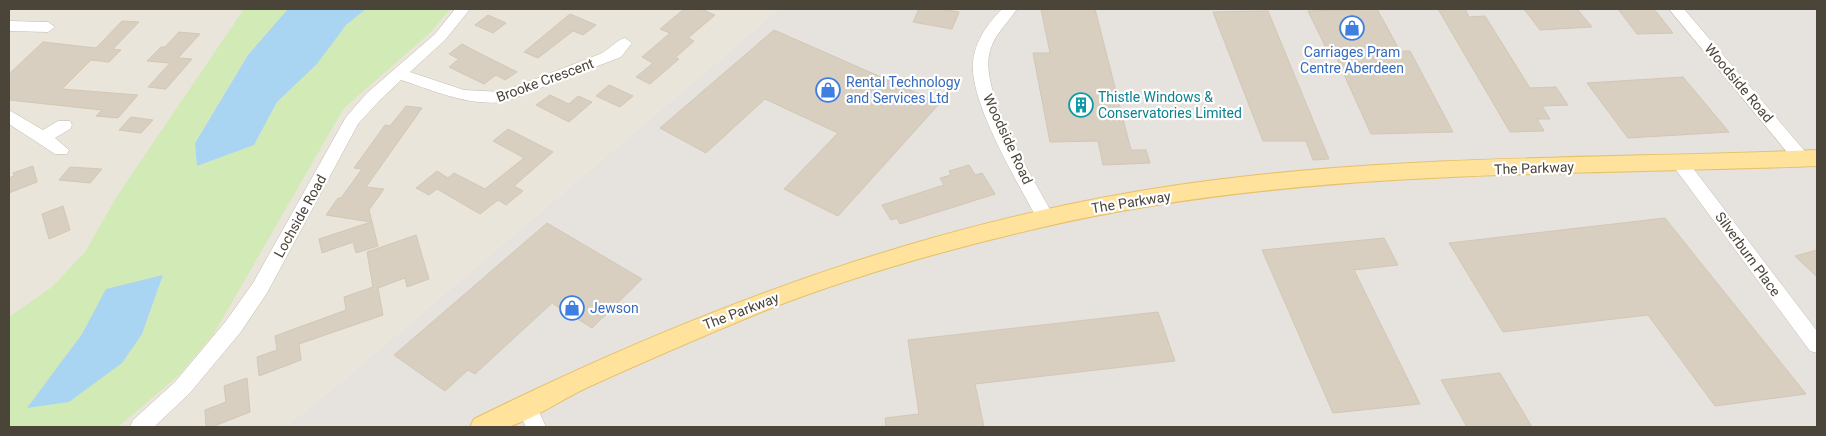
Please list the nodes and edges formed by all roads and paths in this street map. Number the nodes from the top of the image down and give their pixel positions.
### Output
1 (463, 9) edge
2 (1010, 9) edge
3 (1676, 9) edge
4 (9, 27) edge
5 (48, 27) dead end
6 (625, 43) dead end
7 (398, 74) junction
8 (9, 116) edge
9 (64, 125) dead end
10 (42, 138) junction
11 (61, 150) dead end
12 (1810, 158) edge
13 (1680, 163) junction
14 (1045, 217) junction
15 (1817, 345) edge
16 (531, 416) edge
17 (140, 427) edge
18 (483, 427) edge

1 - 7 street, Lochside Road
2 - 14 street, Woodside Road
3 - 12 street, Woodside Road
4 - 5 street
6 - 7 street, Brooke Crescent
7 - 17 street, Lochside Road
8 - 10 street
9 - 10 street
10 - 11 street
12 - 13 main road, The Parkway
13 - 14 main road, The Parkway
13 - 15 street, Silverburn Place
14 - 16 main road, The Parkway
16 - 18 main road, The Parkway

